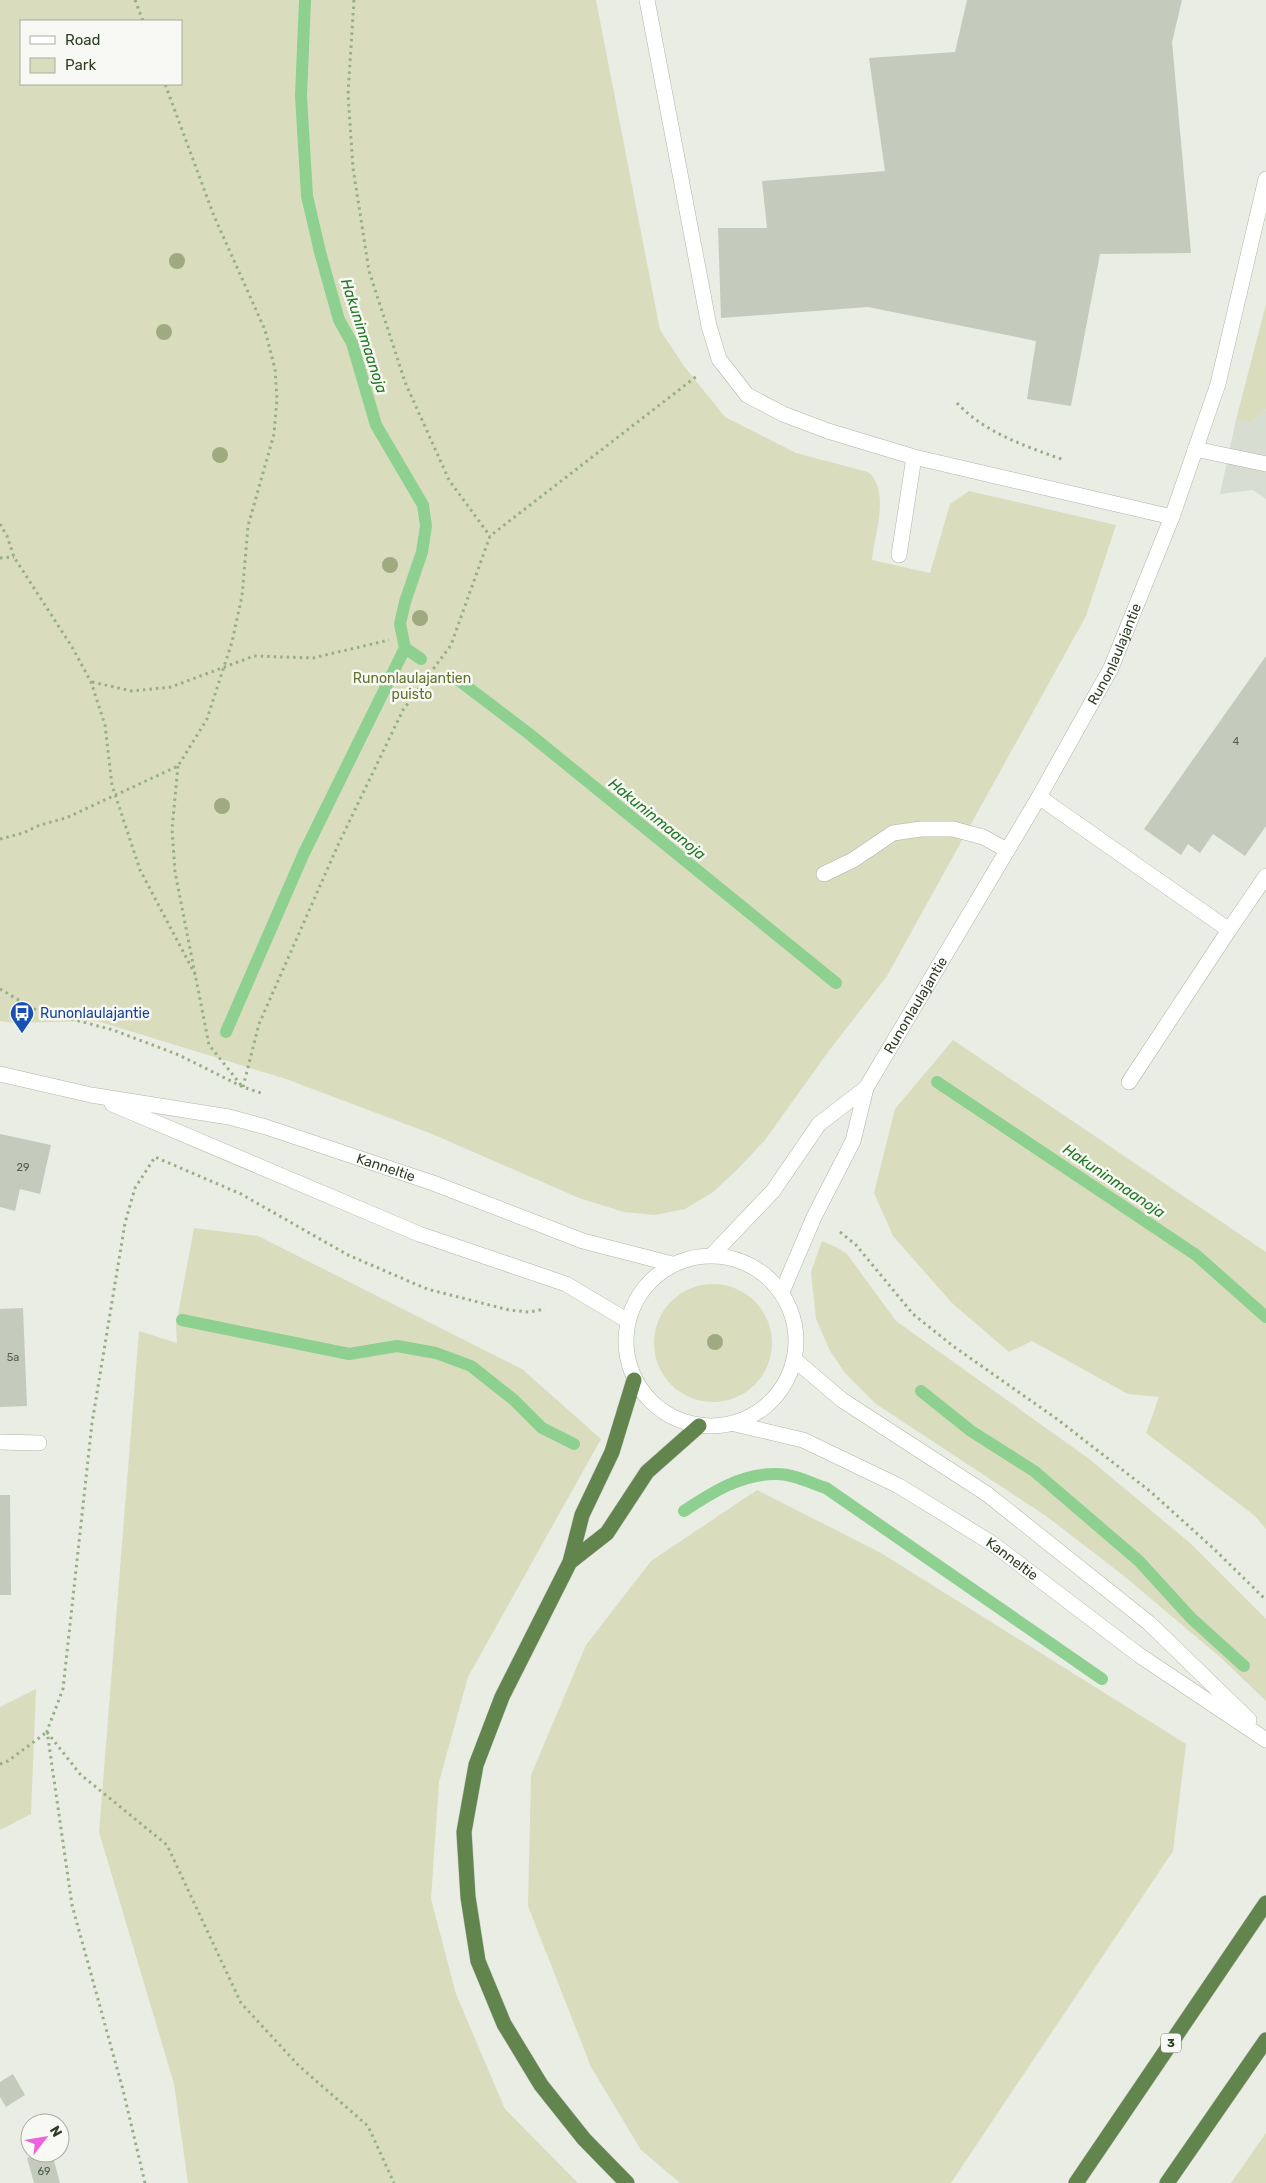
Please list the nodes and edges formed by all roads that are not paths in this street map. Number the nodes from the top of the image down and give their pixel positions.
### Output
1 (647, 0) edge
2 (1266, 179) edge
3 (1195, 449) junction
4 (914, 458) junction
5 (1266, 464) edge
6 (1172, 517) junction
7 (899, 555) dead end
8 (1039, 797) junction
9 (1007, 850) junction
10 (824, 874) dead end
11 (1266, 876) edge
12 (1229, 930) junction
13 (0, 1074) edge
14 (1129, 1082) dead end
15 (866, 1088) junction
16 (91, 1095) junction
17 (712, 1255) junction
18 (672, 1264) junction
19 (782, 1292) junction
20 (628, 1321) junction
21 (795, 1360) junction
22 (634, 1380) junction
23 (735, 1424) junction
24 (699, 1426) junction
25 (0, 1442) edge
26 (39, 1442) dead end
27 (570, 1562) junction
28 (1266, 1738) edge
29 (1266, 1903) edge
30 (1266, 2040) edge
31 (627, 2183) edge
32 (1076, 2183) edge
33 (1167, 2183) edge

1 - 4 main road
2 - 3 main road, Runonlaulajantie
3 - 5 main road
3 - 6 main road, Runonlaulajantie
4 - 6 main road
4 - 7 main road
6 - 8 main road, Runonlaulajantie
8 - 9 main road, Runonlaulajantie
8 - 12 main road
9 - 10 main road
9 - 15 main road, Runonlaulajantie
11 - 12 main road
12 - 14 main road
13 - 16 main road, Kanneltie
15 - 17 main road, Runonlaulajantie
15 - 19 main road, Runonlaulajantie
16 - 18 main road, Kanneltie
16 - 20 main road, Kanneltie
17 - 18 main road
17 - 19 main road
18 - 20 main road
19 - 21 main road
20 - 22 main road
21 - 23 main road
21 - 28 main road, Kanneltie
22 - 24 main road
22 - 27 highway
23 - 24 main road
23 - 28 main road, Kanneltie
24 - 27 highway
25 - 26 main road
27 - 31 highway
29 - 32 highway, 3
30 - 33 highway

